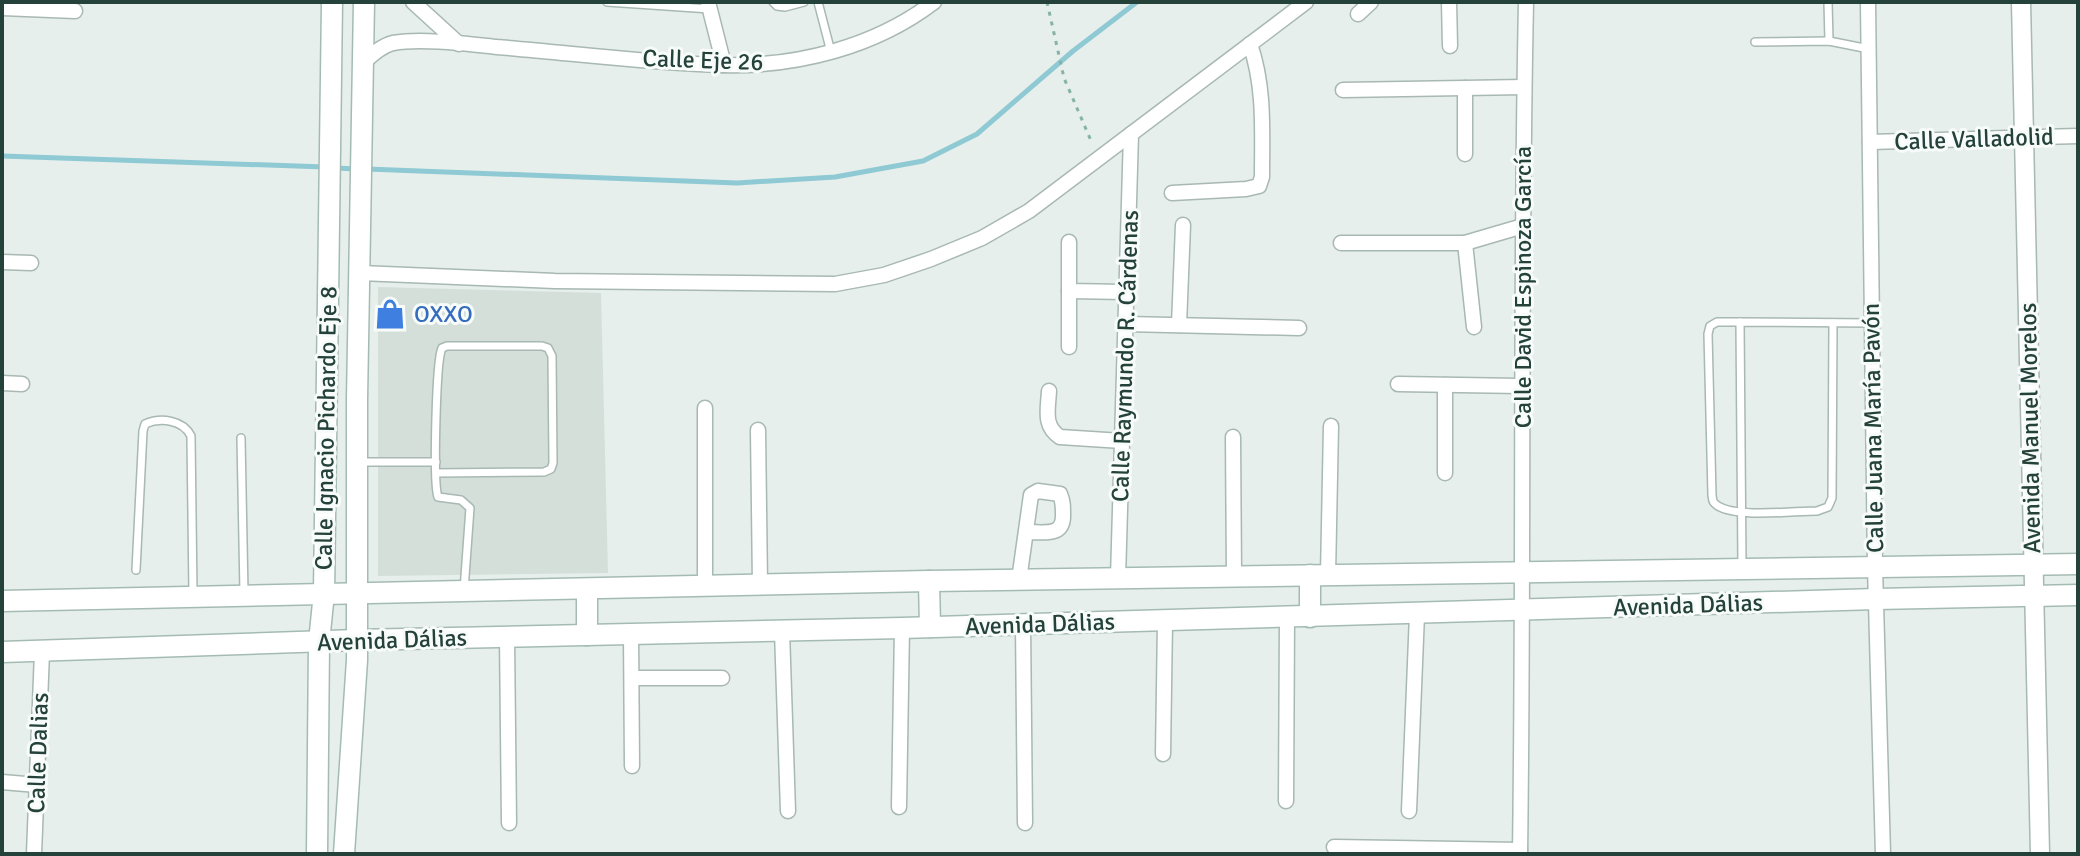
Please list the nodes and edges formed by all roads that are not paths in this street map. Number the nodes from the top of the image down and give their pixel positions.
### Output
1 (332, 2) edge
2 (364, 2) edge
3 (413, 2) edge
4 (607, 2) edge
5 (773, 2) edge
6 (804, 2) edge
7 (818, 2) edge
8 (934, 2) edge
9 (1306, 2) edge
10 (1371, 2) edge
11 (1449, 2) edge
12 (1526, 2) edge
13 (1828, 2) edge
14 (1868, 2) edge
15 (2021, 2) edge
16 (650, 3) edge
17 (28, 6) edge
18 (709, 6) edge
19 (2, 8) edge
20 (75, 11) dead end
21 (1358, 14) dead end
22 (1829, 41) junction
23 (1755, 42) dead end
24 (459, 44) junction
25 (1250, 44) junction
26 (1450, 46) dead end
27 (1869, 49) junction
28 (831, 52) junction
29 (363, 63) junction
30 (724, 65) junction
31 (1524, 87) junction
32 (1465, 88) junction
33 (1343, 90) dead end
34 (1131, 134) junction
35 (2078, 136) edge
36 (2024, 138) junction
37 (1870, 142) junction
38 (1465, 154) dead end
39 (1172, 193) dead end
40 (1183, 225) dead end
41 (1523, 226) junction
42 (1069, 242) dead end
43 (1341, 243) dead end
44 (1465, 243) junction
45 (2, 262) edge
46 (31, 263) dead end
47 (360, 273) junction
48 (1069, 291) junction
49 (1126, 292) junction
50 (1740, 322) junction
51 (1833, 323) junction
52 (1871, 323) junction
53 (1126, 324) junction
54 (1179, 325) junction
55 (1474, 327) dead end
56 (1299, 328) dead end
57 (1069, 347) dead end
58 (2, 383) edge
59 (22, 384) dead end
60 (1398, 384) dead end
61 (1445, 385) junction
62 (1521, 386) junction
63 (1049, 391) dead end
64 (357, 400) junction
65 (327, 401) junction
66 (705, 408) dead end
67 (1331, 426) dead end
68 (758, 430) dead end
69 (1233, 437) dead end
70 (241, 438) dead end
71 (1122, 441) junction
72 (356, 462) junction
73 (436, 462) junction
74 (436, 473) junction
75 (1445, 473) dead end
76 (1741, 511) junction
77 (1027, 532) dead end
78 (2078, 564) edge
79 (2033, 565) junction
80 (1875, 567) junction
81 (1742, 568) junction
82 (136, 570) dead end
83 (1523, 571) junction
84 (1319, 575) junction
85 (1234, 576) junction
86 (1118, 578) junction
87 (1019, 580) junction
88 (929, 581) junction
89 (760, 585) junction
90 (705, 587) junction
91 (587, 590) junction
92 (464, 592) junction
93 (324, 593) junction
94 (244, 595) junction
95 (357, 595) junction
96 (2078, 595) edge
97 (193, 596) junction
98 (2034, 596) junction
99 (1876, 599) junction
100 (2, 601) edge
101 (1524, 611) junction
102 (1417, 614) junction
103 (1310, 617) junction
104 (1287, 618) junction
105 (1165, 621) junction
106 (1023, 625) junction
107 (930, 627) junction
108 (902, 628) junction
109 (782, 631) junction
110 (631, 634) junction
111 (587, 635) junction
112 (507, 637) junction
113 (357, 640) junction
114 (319, 642) junction
115 (2, 652) edge
116 (42, 652) junction
117 (632, 678) junction
118 (722, 678) dead end
119 (1163, 754) dead end
120 (632, 766) dead end
121 (2, 782) edge
122 (37, 785) junction
123 (1286, 801) dead end
124 (899, 807) dead end
125 (788, 811) dead end
126 (1409, 811) dead end
127 (509, 823) dead end
128 (1025, 823) dead end
129 (1334, 847) dead end
130 (1520, 852) edge
131 (34, 854) edge
132 (317, 854) edge
133 (344, 854) edge
134 (1883, 854) edge
135 (2040, 854) edge

1 - 65 main road, Calle Ignacio Pichardo Eje 8
2 - 29 main road, Calle Ignacio Pichardo Eje 8
3 - 24 street
4 - 16 lane
5 - 6 lane
7 - 28 lane
8 - 28 street, Calle Eje 26
9 - 25 street
10 - 21 street
11 - 26 street
12 - 31 street, Calle David Espinoza García
13 - 22 lane
14 - 27 street, Calle Juana María Pavón
15 - 36 street, Avenida Manuel Morelos
16 - 18 lane
17 - 19 street
17 - 20 street
18 - 30 street
22 - 23 lane
22 - 27 lane
24 - 29 street, Calle Eje 26
24 - 30 street, Calle Eje 26
25 - 34 street
25 - 39 street
27 - 37 street, Calle Juana María Pavón
28 - 30 street, Calle Eje 26
29 - 47 main road, Calle Ignacio Pichardo Eje 8
31 - 32 street
31 - 41 street, Calle David Espinoza García
32 - 33 street
32 - 38 street
34 - 47 street
34 - 49 street, Calle Raymundo R. Cárdenas
35 - 36 street, Calle Valladolid
36 - 37 street, Calle Valladolid
36 - 79 street, Avenida Manuel Morelos
37 - 52 street, Calle Juana María Pavón
40 - 54 street
41 - 44 street
41 - 62 street, Calle David Espinoza García
42 - 48 street
43 - 44 street
44 - 55 street
45 - 46 street
47 - 64 main road, Calle Ignacio Pichardo Eje 8
48 - 49 street
48 - 57 street
49 - 53 street, Calle Raymundo R. Cárdenas
50 - 51 lane
50 - 76 lane
50 - 76 lane
51 - 52 lane
51 - 76 lane
52 - 80 street, Calle Juana María Pavón
53 - 54 street
53 - 71 street, Calle Raymundo R. Cárdenas
54 - 56 street
58 - 59 street
60 - 61 street
61 - 62 street
61 - 75 street
62 - 83 street, Calle David Espinoza García
63 - 71 street
64 - 65 main road
64 - 72 main road, Calle Ignacio Pichardo Eje 8
65 - 93 main road, Calle Ignacio Pichardo Eje 8
66 - 90 street
67 - 84 street
68 - 89 street
69 - 85 street
70 - 94 lane
71 - 86 street, Calle Raymundo R. Cárdenas
72 - 73 lane
72 - 95 main road, Calle Ignacio Pichardo Eje 8
73 - 74 lane
73 - 74 lane
74 - 92 lane
76 - 81 lane
77 - 87 street
78 - 79 main road, Avenida Dálias
79 - 80 main road, Avenida Dálias
79 - 98 street, Avenida Manuel Morelos
80 - 81 main road, Avenida Dálias
80 - 99 street, Calle Juana María Pavón
81 - 83 main road, Avenida Dálias
82 - 97 lane
83 - 84 main road, Avenida Dálias
83 - 101 street, Calle David Espinoza García
84 - 85 main road, Avenida Dálias
84 - 103 main road
85 - 86 main road, Avenida Dálias
86 - 87 main road, Avenida Dálias
87 - 88 main road, Avenida Dálias
88 - 89 main road, Avenida Dálias
88 - 107 main road
89 - 90 main road, Avenida Dálias
90 - 91 main road, Avenida Dálias
91 - 92 main road, Avenida Dálias
91 - 111 main road
92 - 95 main road, Avenida Dálias
93 - 94 main road, Avenida Dálias
93 - 95 main road, Avenida Dálias
93 - 114 main road, Calle Ignacio Pichardo Eje 8
94 - 97 main road, Avenida Dálias
95 - 113 main road, Calle Ignacio Pichardo Eje 8
96 - 98 main road, Avenida Dálias
97 - 100 main road, Avenida Dálias
98 - 99 main road, Avenida Dálias
98 - 135 street, Avenida Manuel Morelos
99 - 101 main road, Avenida Dálias
99 - 134 street, Calle Juana María Pavón
101 - 102 main road, Avenida Dálias
101 - 130 street
102 - 103 main road, Avenida Dálias
102 - 126 street
103 - 104 main road, Avenida Dálias
104 - 105 main road, Avenida Dálias
104 - 123 street
105 - 106 main road, Avenida Dálias
105 - 119 street
106 - 107 main road, Avenida Dálias
106 - 128 street
107 - 108 main road, Avenida Dálias
108 - 109 main road, Avenida Dálias
108 - 124 street
109 - 110 main road, Avenida Dálias
109 - 125 street
110 - 111 main road, Avenida Dálias
110 - 117 street
111 - 112 main road, Avenida Dálias
112 - 113 main road, Avenida Dálias
112 - 127 street
113 - 114 main road, Avenida Dálias
113 - 133 main road, Calle Ignacio Pichardo Eje 8
114 - 116 main road, Avenida Dálias
114 - 132 main road, Calle Ignacio Pichardo Eje 8
115 - 116 main road, Avenida Dálias
116 - 122 street, Calle Dalias
117 - 118 street
117 - 120 street
121 - 122 street
122 - 131 street, Calle Dalias
129 - 130 street

